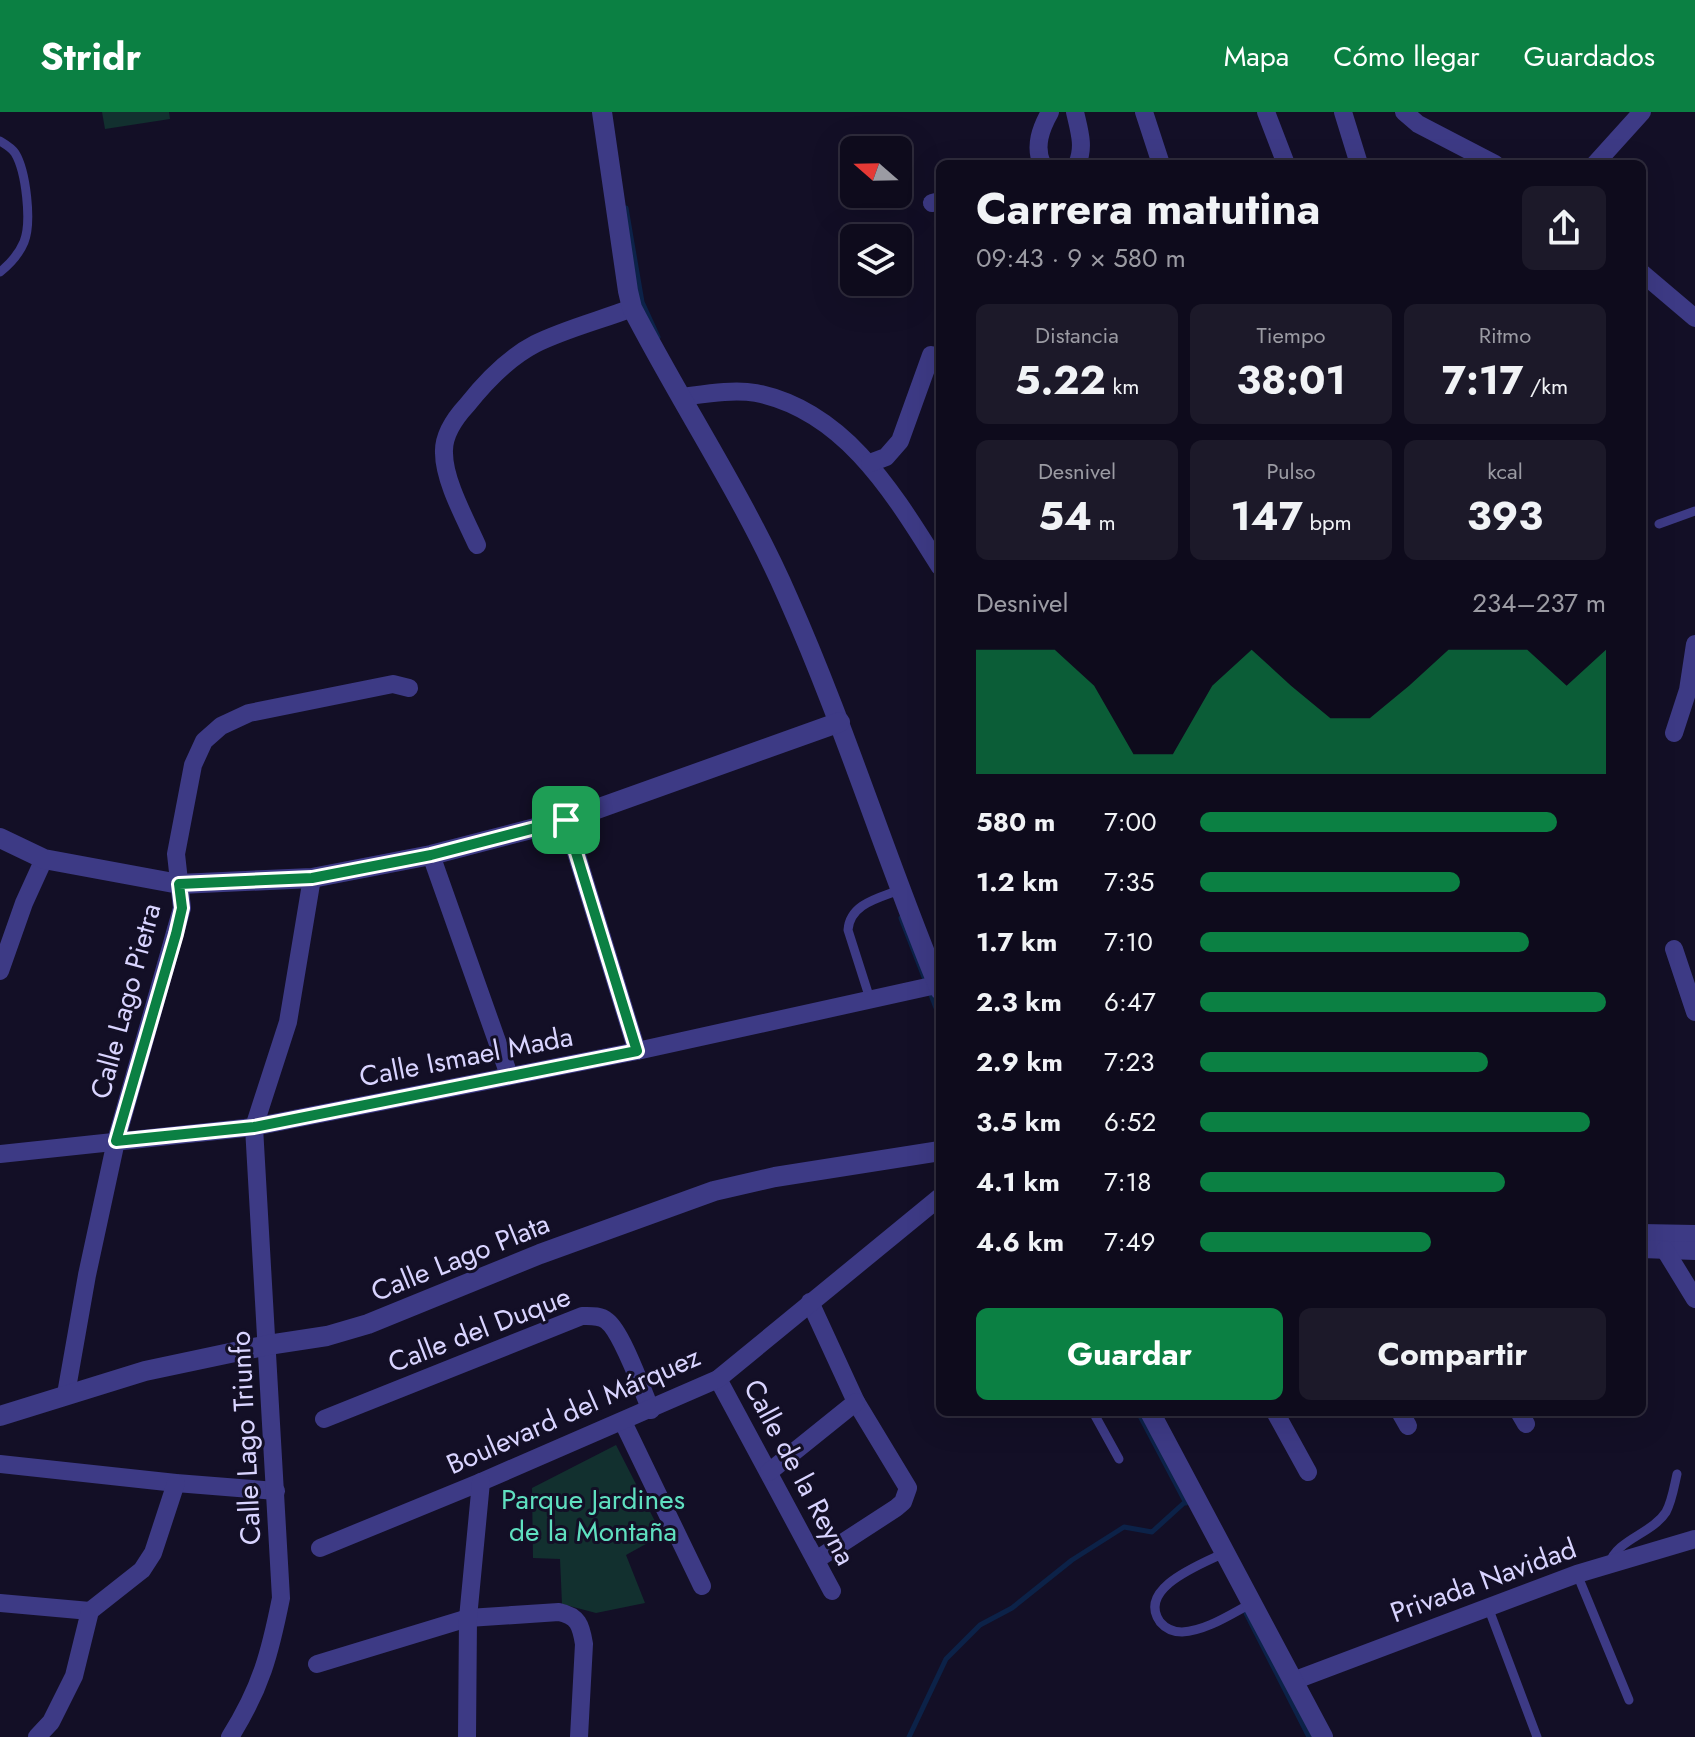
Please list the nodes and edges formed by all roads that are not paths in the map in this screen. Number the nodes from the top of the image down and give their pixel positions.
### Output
1 (602, 112) edge
2 (1050, 112) edge
3 (1075, 112) edge
4 (1144, 112) edge
5 (1266, 112) edge
6 (1343, 112) edge
7 (1404, 112) edge
8 (1642, 112) edge
9 (0, 141) edge
10 (1040, 160) edge
11 (1079, 160) edge
12 (1160, 160) edge
13 (1284, 160) edge
14 (1358, 160) edge
15 (1487, 160) edge
16 (1599, 160) edge
17 (0, 272) edge
18 (1646, 276) edge
19 (632, 308) junction
20 (1695, 318) edge
21 (931, 355) dead end
22 (682, 397) junction
23 (870, 463) junction
24 (1695, 511) edge
25 (1659, 524) dead end
26 (477, 545) dead end
27 (936, 561) edge
28 (1695, 644) edge
29 (409, 688) dead end
30 (840, 722) junction
31 (1674, 733) dead end
32 (566, 820) junction
33 (0, 838) edge
34 (431, 855) junction
35 (44, 859) junction
36 (312, 878) junction
37 (179, 884) junction
38 (902, 889) junction
39 (1674, 949) dead end
40 (0, 971) edge
41 (936, 975) edge
42 (936, 984) edge
43 (870, 999) junction
44 (1695, 1012) edge
45 (637, 1051) junction
46 (509, 1075) junction
47 (254, 1127) junction
48 (116, 1141) junction
49 (936, 1152) edge
50 (0, 1154) edge
51 (936, 1200) edge
52 (1646, 1233) edge
53 (1695, 1234) edge
54 (1646, 1249) edge
55 (1665, 1250) junction
56 (1695, 1251) edge
57 (1695, 1299) edge
58 (810, 1302) junction
59 (268, 1345) junction
60 (718, 1379) junction
61 (66, 1394) junction
62 (856, 1402) junction
63 (651, 1410) junction
64 (0, 1416) edge
65 (1095, 1416) edge
66 (1152, 1416) edge
67 (1277, 1416) edge
68 (324, 1419) dead end
69 (623, 1422) junction
70 (1119, 1459) dead end
71 (0, 1464) edge
72 (769, 1472) junction
73 (1308, 1472) dead end
74 (1677, 1474) dead end
75 (481, 1482) junction
76 (176, 1483) junction
77 (276, 1491) junction
78 (1695, 1539) edge
79 (320, 1548) dead end
80 (1226, 1553) junction
81 (816, 1560) junction
82 (1609, 1564) junction
83 (1577, 1574) junction
84 (702, 1586) dead end
85 (832, 1591) dead end
86 (0, 1603) edge
87 (1252, 1603) junction
88 (1488, 1607) junction
89 (90, 1611) junction
90 (468, 1618) junction
91 (317, 1664) dead end
92 (1293, 1681) junction
93 (1629, 1700) dead end
94 (37, 1737) edge
95 (230, 1737) edge
96 (467, 1737) edge
97 (579, 1737) edge
98 (1323, 1737) edge
99 (1537, 1737) edge

1 - 19 street
2 - 10 street
3 - 11 street
4 - 12 street
5 - 13 street
6 - 14 street
7 - 15 street
8 - 16 street
9 - 17 lane
18 - 20 street
19 - 22 street
19 - 26 street
21 - 23 street
22 - 23 street
22 - 30 street
23 - 27 street
24 - 25 lane
28 - 31 street
29 - 37 street, Calle Lago Pietra
30 - 32 street
30 - 38 street
32 - 34 street
32 - 45 street
33 - 35 street
34 - 36 street
34 - 46 street
35 - 37 street
35 - 40 street
36 - 37 street
36 - 47 street
37 - 48 street, Calle Lago Pietra
38 - 41 street
38 - 43 lane
39 - 44 street
42 - 43 street, Calle Ismael Mada
43 - 45 street, Calle Ismael Mada
45 - 46 street, Calle Ismael Mada
46 - 47 street, Calle Ismael Mada
47 - 48 street, Calle Ismael Mada
47 - 59 street, Calle Lago Triunfo
48 - 50 street, Calle Ismael Mada
48 - 61 street, Calle Lago Pietra
49 - 59 street, Calle Lago Plata
51 - 58 street, Boulevard del Márquez
52 - 53 street
54 - 55 street
55 - 56 street
55 - 57 street
58 - 60 street, Boulevard del Márquez
58 - 62 street
59 - 61 street, Calle Lago Plata
59 - 77 street, Calle Lago Triunfo
60 - 63 street, Boulevard del Márquez
60 - 72 street, Calle de la Reyna
61 - 64 street, Calle Lago Plata
62 - 72 street
62 - 81 street
63 - 68 street, Calle del Duque
63 - 69 street, Boulevard del Márquez
65 - 70 lane
66 - 80 street
67 - 73 street
69 - 75 street, Boulevard del Márquez
69 - 84 street
71 - 76 street
72 - 81 street, Calle de la Reyna
74 - 82 lane
75 - 79 street, Boulevard del Márquez
75 - 90 street
76 - 77 street
76 - 89 street
77 - 95 street, Calle Lago Triunfo
78 - 82 street, Privada Navidad
80 - 87 street
80 - 87 lane
81 - 85 street, Calle de la Reyna
82 - 83 street, Privada Navidad
83 - 88 street, Privada Navidad
83 - 93 lane
86 - 89 street
87 - 92 street
88 - 92 street, Privada Navidad
88 - 99 lane
89 - 94 street
90 - 91 street
90 - 96 street
90 - 97 street
92 - 98 street

